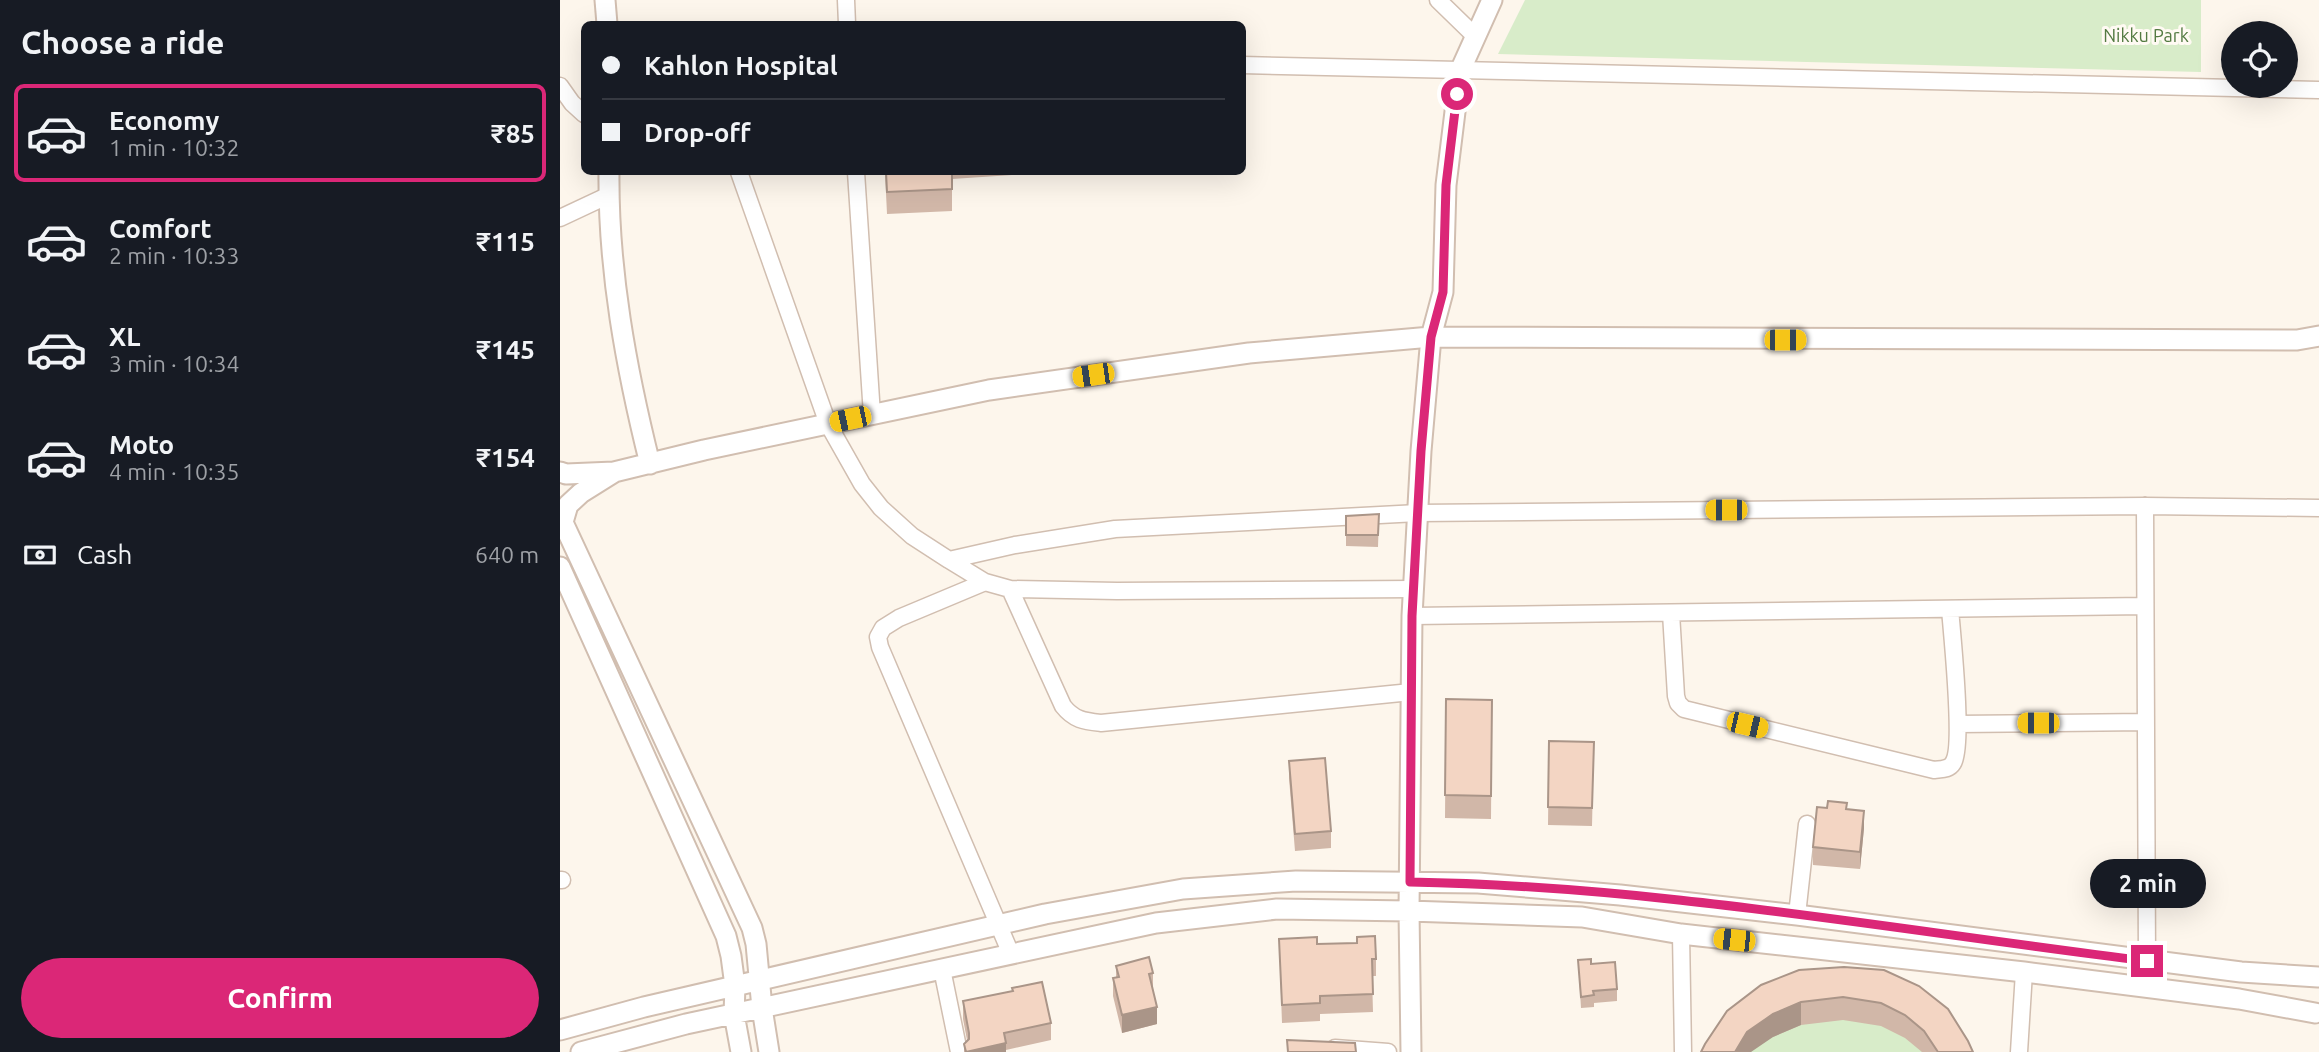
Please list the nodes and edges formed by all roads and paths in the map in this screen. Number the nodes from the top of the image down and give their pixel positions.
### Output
1 (605, 0) edge
2 (846, 0) edge
3 (1438, 0) edge
4 (1492, 0) edge
5 (607, 21) edge
6 (847, 21) edge
7 (1475, 36) junction
8 (1246, 65) edge
9 (1460, 71) junction
10 (560, 86) edge
11 (2319, 90) edge
12 (581, 111) edge
13 (609, 175) edge
14 (740, 175) edge
15 (856, 175) edge
16 (609, 195) junction
17 (560, 218) edge
18 (2319, 336) edge
19 (1431, 337) junction
20 (2297, 340) junction
21 (2319, 345) edge
22 (872, 415) junction
23 (828, 424) junction
24 (650, 464) junction
25 (560, 472) edge
26 (614, 472) junction
27 (2145, 506) junction
28 (2319, 508) edge
29 (1418, 513) junction
30 (561, 519) edge
31 (949, 561) junction
32 (560, 567) edge
33 (985, 582) junction
34 (1010, 589) junction
35 (1413, 589) junction
36 (2145, 606) junction
37 (1950, 609) junction
38 (1671, 613) junction
39 (1412, 616) junction
40 (1411, 692) junction
41 (2146, 722) junction
42 (1958, 723) junction
43 (1807, 824) dead end
44 (1410, 882) junction
45 (1409, 911) junction
46 (1797, 915) junction
47 (998, 925) junction
48 (1681, 934) junction
49 (1011, 954) junction
50 (2090, 954) junction
51 (2147, 961) junction
52 (942, 969) junction
53 (2024, 972) junction
54 (2318, 976) edge
55 (760, 980) junction
56 (2090, 980) junction
57 (735, 986) junction
58 (762, 1008) junction
59 (734, 1014) junction
60 (2317, 1016) edge
61 (560, 1030) edge
62 (1317, 1048) edge
63 (581, 1052) edge
64 (741, 1052) edge
65 (769, 1052) edge
66 (959, 1052) edge
67 (1388, 1052) edge
68 (1411, 1052) edge
69 (1683, 1052) edge
70 (2019, 1052) edge

1 - 5 street
2 - 6 street
3 - 7 street
4 - 7 street
7 - 9 street
8 - 9 street
9 - 11 street
9 - 19 street
10 - 12 street
13 - 16 street
14 - 23 street
15 - 22 street
16 - 17 street
16 - 24 street
18 - 20 street
19 - 20 street
19 - 22 street
19 - 29 street
20 - 21 street
22 - 23 street
23 - 24 street
23 - 31 street
24 - 26 street
25 - 26 street
26 - 30 street
27 - 28 street
27 - 29 street
27 - 36 street
29 - 31 street
29 - 35 street
30 - 55 street
31 - 33 street
32 - 57 street
33 - 34 street
33 - 47 street
34 - 35 street
34 - 40 street
35 - 39 street
36 - 37 street
36 - 41 street
37 - 38 street
37 - 42 street
38 - 39 street
38 - 42 street
39 - 40 street
40 - 44 street
41 - 42 street
41 - 51 street
43 - 46 street
44 - 45 street
44 - 46 street
44 - 47 street
45 - 48 street
45 - 49 street
45 - 68 street
46 - 50 street
47 - 49 street
47 - 55 street
48 - 53 street
48 - 69 street
49 - 52 street
50 - 51 street
50 - 56 street
51 - 54 street
52 - 58 street
52 - 66 street
53 - 56 street
53 - 70 street
54 - 60 street
55 - 57 street
55 - 58 street
56 - 60 street
57 - 59 street
57 - 61 street
58 - 59 street
58 - 65 street
59 - 63 street
59 - 64 street
62 - 67 street

